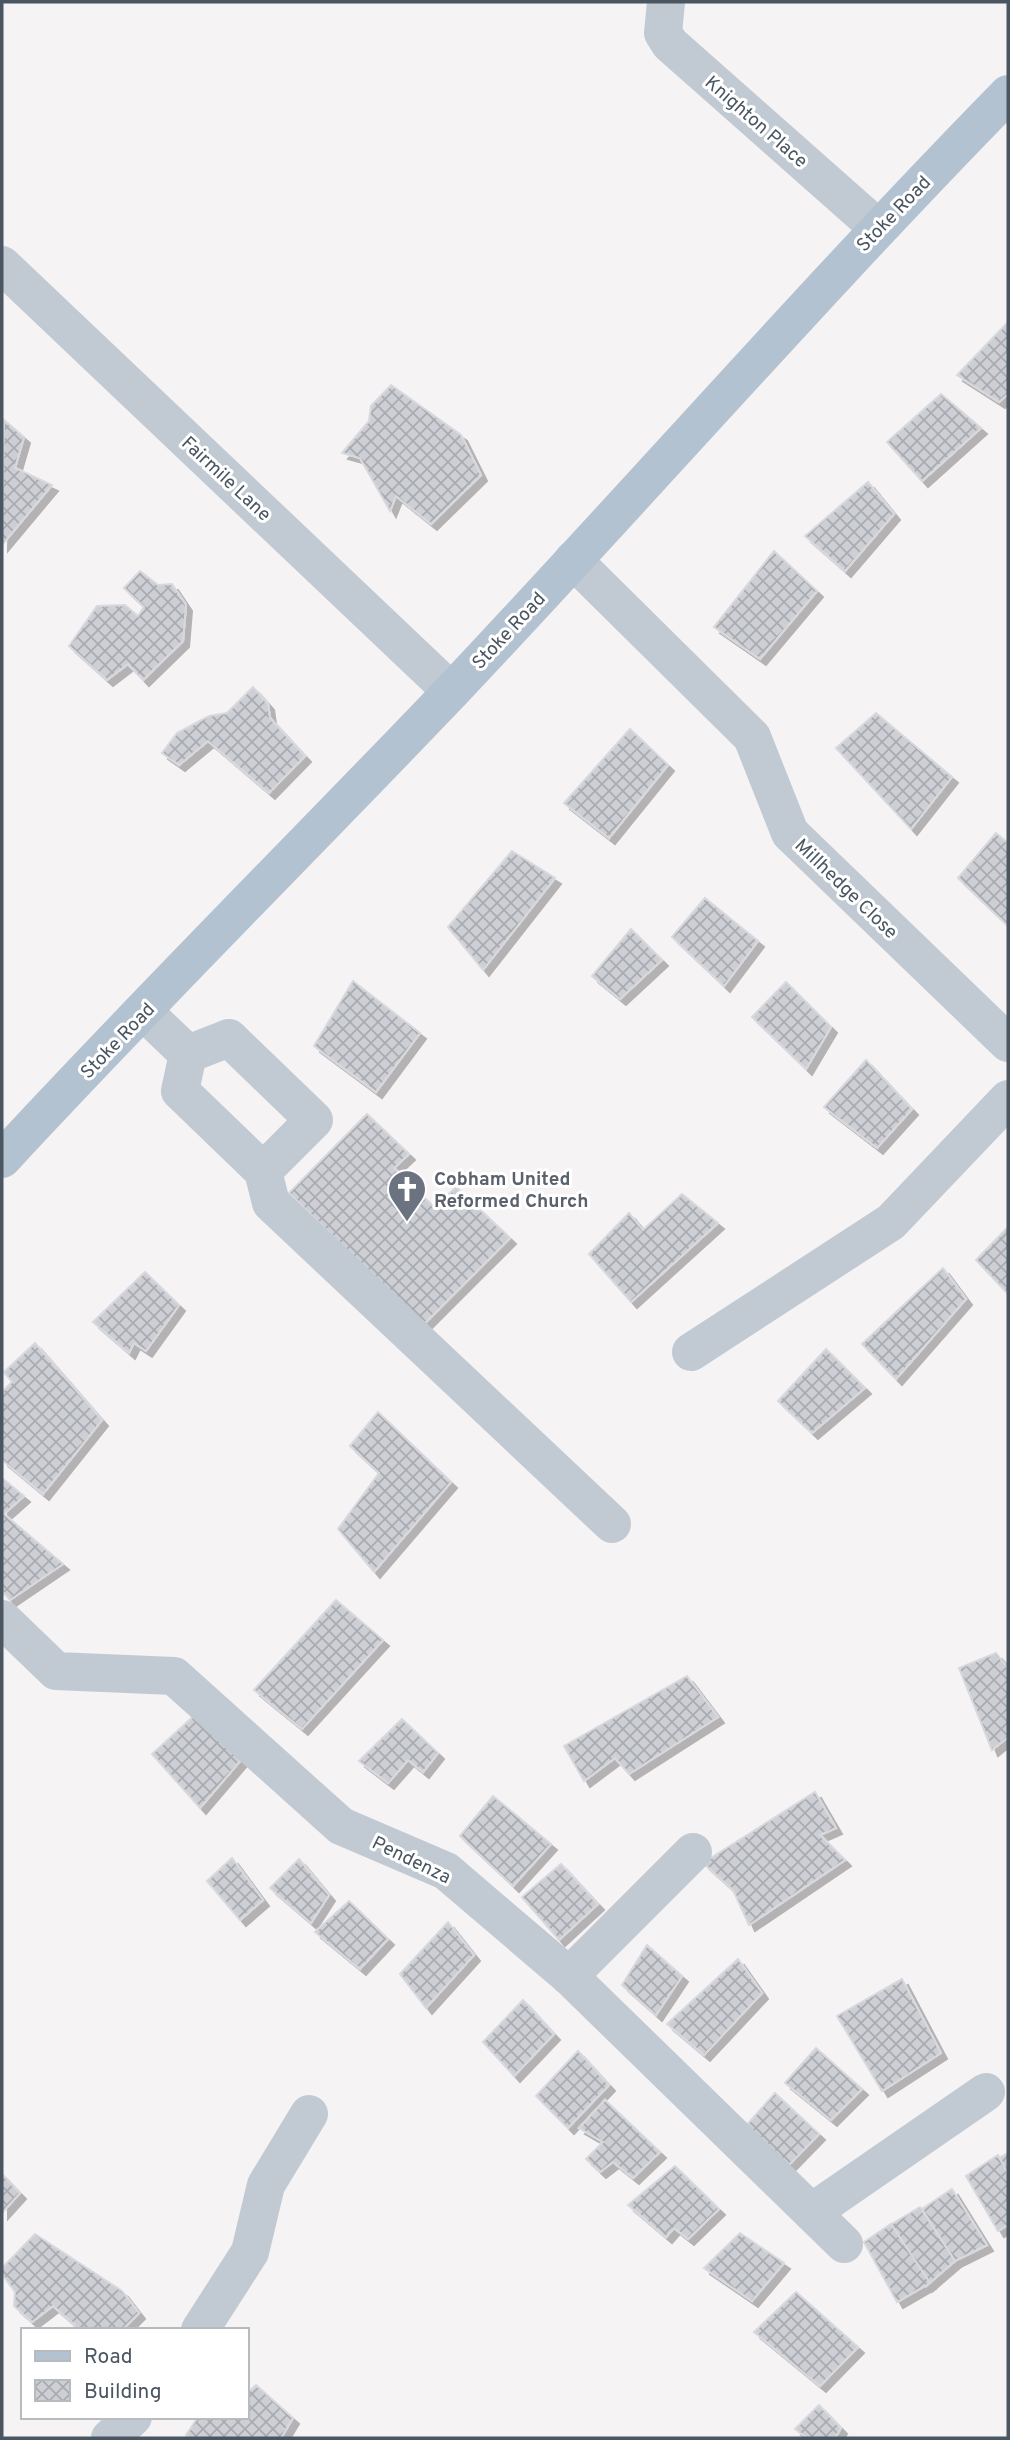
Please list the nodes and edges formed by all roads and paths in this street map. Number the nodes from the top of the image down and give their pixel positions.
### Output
1 (666, 2) edge
2 (1008, 94) edge
3 (878, 228) junction
4 (2, 265) edge
5 (573, 560) junction
6 (451, 691) junction
7 (144, 1012) junction
8 (1008, 1043) edge
9 (188, 1054) junction
10 (1008, 1099) edge
11 (7, 1147) edge
12 (263, 1171) junction
13 (691, 1352) dead end
14 (612, 1524) dead end
15 (2, 1619) edge
16 (693, 1852) dead end
17 (569, 1976) junction
18 (986, 2092) dead end
19 (309, 2114) dead end
20 (812, 2212) junction
21 (844, 2244) dead end
22 (201, 2328) edge
23 (131, 2419) edge
24 (110, 2438) edge

1 - 3 street, Knighton Place
2 - 3 main road, Stoke Road
3 - 5 main road, Stoke Road
4 - 6 street, Fairmile Lane
5 - 6 main road, Stoke Road
5 - 8 street, Millhedge Close
6 - 7 main road, Stoke Road
7 - 9 street
7 - 11 main road, Stoke Road
9 - 12 street
9 - 12 street
10 - 13 street
12 - 14 street
15 - 17 street, Pendenza
16 - 17 street
17 - 20 street, Pendenza
18 - 20 street
19 - 22 street
20 - 21 street, Pendenza
23 - 24 street

